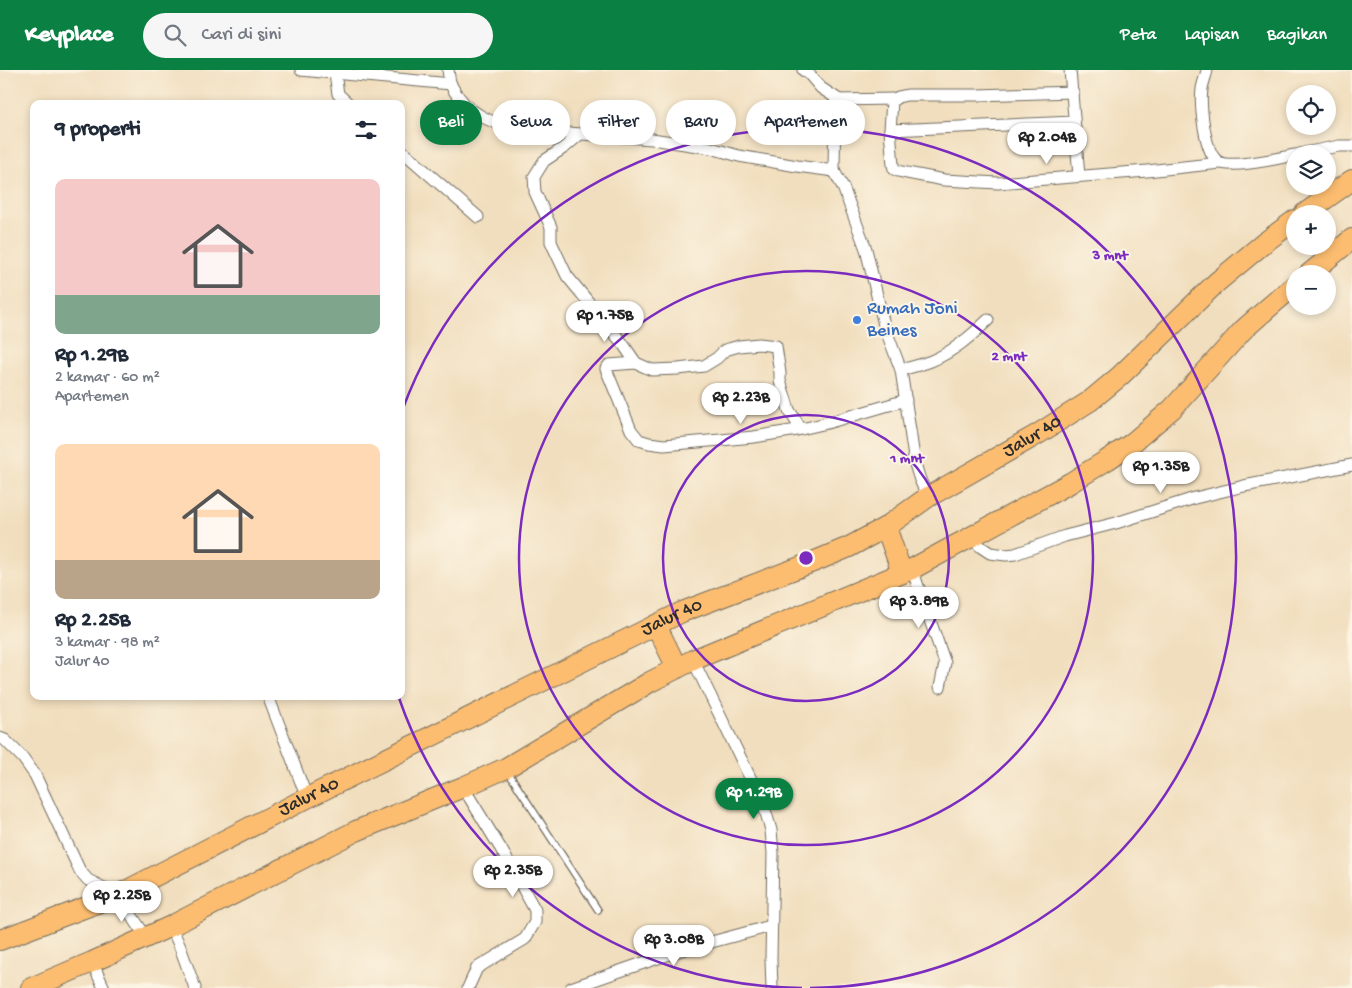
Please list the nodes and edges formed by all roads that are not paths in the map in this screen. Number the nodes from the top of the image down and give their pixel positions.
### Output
1 (302, 70) edge
2 (448, 70) edge
3 (803, 70) edge
4 (1070, 70) edge
5 (1207, 70) edge
6 (335, 73) junction
7 (451, 84) junction
8 (1073, 92) junction
9 (838, 99) junction
10 (894, 99) junction
11 (345, 100) edge
12 (1074, 122) junction
13 (890, 130) junction
14 (580, 134) joint
15 (656, 140) edge
16 (1352, 146) edge
17 (1336, 147) edge
18 (405, 153) edge
19 (1286, 157) edge
20 (1220, 163) junction
21 (834, 171) junction
22 (1079, 176) junction
23 (1352, 180) edge
24 (1317, 205) edge
25 (478, 217) dead end
26 (1286, 227) edge
27 (1352, 239) edge
28 (1320, 265) edge
29 (1286, 293) edge
30 (988, 320) dead end
31 (636, 363) junction
32 (901, 370) junction
33 (906, 400) junction
34 (801, 429) junction
35 (1352, 465) edge
36 (928, 497) junction
37 (886, 527) junction
38 (971, 537) junction
39 (907, 571) junction
40 (656, 625) junction
41 (685, 664) junction
42 (940, 687) dead end
43 (270, 700) edge
44 (0, 738) edge
45 (506, 768) junction
46 (464, 787) junction
47 (307, 798) junction
48 (118, 895) junction
49 (598, 910) dead end
50 (171, 926) junction
51 (771, 926) junction
52 (146, 937) junction
53 (0, 940) edge
54 (92, 962) junction
55 (31, 988) edge
56 (104, 988) edge
57 (195, 988) edge
58 (468, 988) edge
59 (571, 988) edge
60 (772, 988) edge

1 - 6 street
2 - 7 street
3 - 9 street
4 - 8 street
5 - 20 street
6 - 7 street
6 - 11 street
7 - 14 street
8 - 10 street
8 - 12 street
9 - 10 street
9 - 21 street
10 - 13 street
12 - 13 street
12 - 22 street
13 - 22 street
14 - 31 street
15 - 21 street
16 - 17 street
18 - 25 street
19 - 20 street
20 - 22 street
21 - 32 street
23 - 24 highway
26 - 36 highway, Jalur 40
27 - 28 highway
29 - 38 highway
30 - 32 street
31 - 34 street
31 - 34 street
32 - 33 street
33 - 34 street
33 - 36 street
35 - 38 street
36 - 37 highway, Jalur 40
37 - 39 highway
37 - 40 highway, Jalur 40
38 - 39 highway
39 - 41 highway
39 - 42 street
40 - 41 highway
40 - 47 highway, Jalur 40
41 - 45 highway
41 - 51 street
43 - 47 street
44 - 48 street
45 - 46 highway
45 - 49 lane
46 - 50 highway
46 - 58 street
47 - 48 highway, Jalur 40
48 - 52 street
48 - 53 highway, Jalur 40
50 - 52 highway
50 - 57 street
51 - 59 street
51 - 60 street
52 - 54 highway
54 - 55 highway
54 - 56 street

